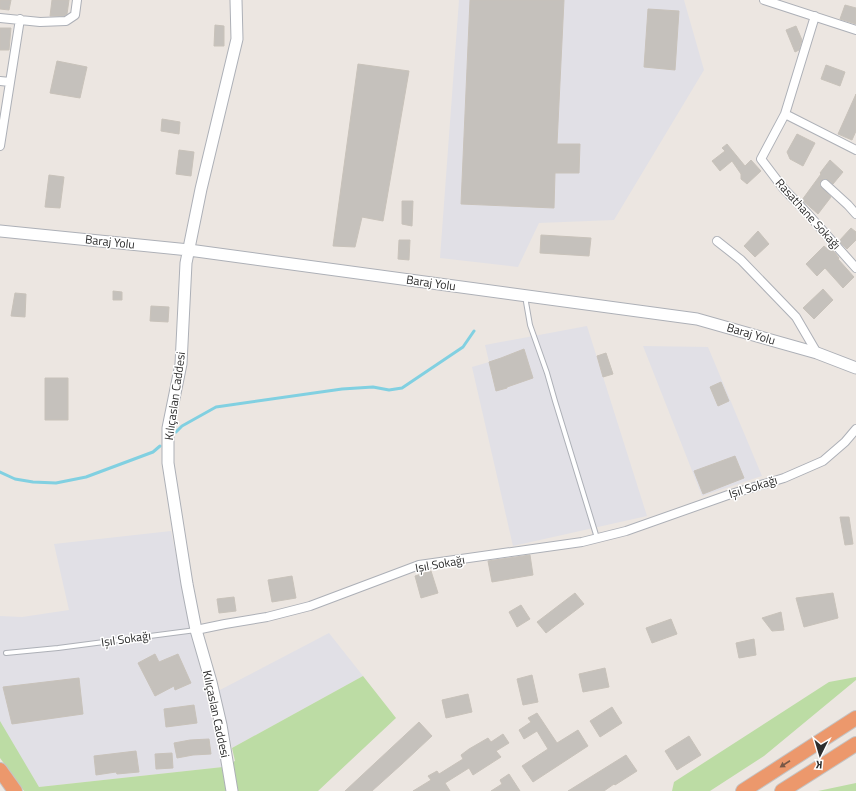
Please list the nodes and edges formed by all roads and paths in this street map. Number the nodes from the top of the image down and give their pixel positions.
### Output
1 (77, 0) edge
2 (236, 0) edge
3 (764, 0) edge
4 (815, 16) junction
5 (0, 18) edge
6 (20, 19) junction
7 (856, 30) edge
8 (0, 81) edge
9 (10, 82) junction
10 (785, 114) junction
11 (2, 119) edge
12 (0, 146) edge
13 (856, 150) edge
14 (825, 184) dead end
15 (856, 214) edge
16 (0, 231) edge
17 (717, 241) dead end
18 (188, 250) junction
19 (856, 268) edge
20 (527, 296) junction
21 (817, 352) junction
22 (856, 368) edge
23 (856, 429) edge
24 (597, 538) junction
25 (196, 630) junction
26 (6, 653) dead end
27 (856, 718) edge
28 (850, 747) edge
29 (0, 770) edge
30 (15, 791) edge
31 (232, 791) edge
32 (743, 791) edge
33 (782, 791) edge

1 - 6 street
2 - 18 street, Kılıçaslan Caddesi
3 - 4 street
4 - 7 street
4 - 10 street
5 - 6 street
6 - 9 street
8 - 9 street
9 - 11 street
10 - 13 street
10 - 19 street, Rasathane Sokağı
11 - 12 street
14 - 15 street
16 - 18 street, Baraj Yolu
17 - 21 street
18 - 20 street, Baraj Yolu
18 - 25 street, Kılıçaslan Caddesi
20 - 21 street, Baraj Yolu
20 - 24 lane
21 - 22 street, Baraj Yolu
23 - 24 street, Işıl Sokağı
24 - 25 street, Işıl Sokağı
25 - 26 lane, Işıl Sokağı
25 - 31 street, Kılıçaslan Caddesi
27 -> 32 highway
28 - 33 highway
29 - 30 highway

